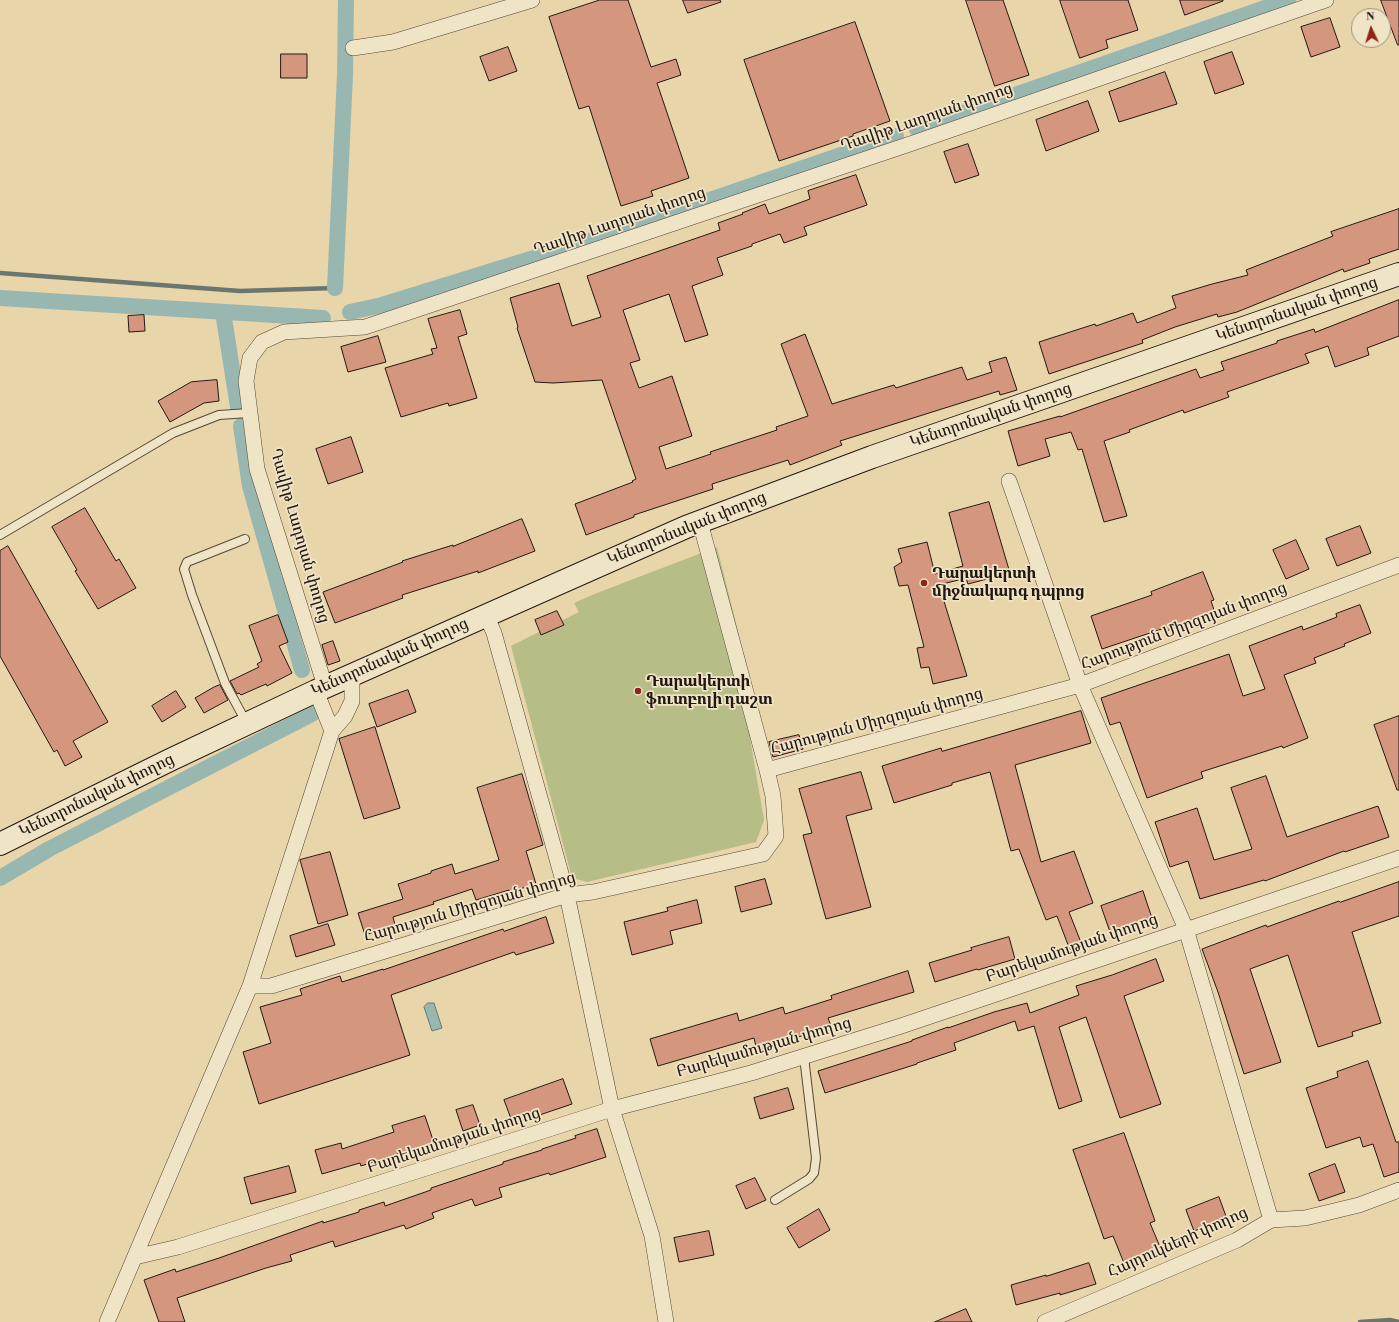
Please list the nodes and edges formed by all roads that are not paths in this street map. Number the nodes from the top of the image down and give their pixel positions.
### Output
1 (532, 0) edge
2 (1326, 0) edge
3 (353, 48) dead end
4 (1399, 274) edge
5 (249, 413) junction
6 (1009, 482) dead end
7 (700, 522) junction
8 (0, 535) edge
9 (245, 539) dead end
10 (1399, 565) edge
11 (486, 615) junction
12 (352, 676) junction
13 (1080, 685) junction
14 (321, 688) junction
15 (247, 723) junction
16 (332, 731) junction
17 (767, 770) junction
18 (0, 844) edge
19 (1399, 858) edge
20 (567, 895) junction
21 (1186, 930) junction
22 (250, 986) junction
23 (804, 1056) junction
24 (612, 1109) junction
25 (1399, 1190) edge
26 (775, 1200) dead end
27 (1272, 1220) junction
28 (135, 1257) junction
29 (107, 1322) edge
30 (666, 1322) edge
31 (1045, 1322) edge

1 - 3 street
2 - 5 street, Դավիթ Լադոյան փողոց
4 - 7 main road, Կենտրոնական փողոց
5 - 8 lane
5 - 14 street, Դավիթ Լադոյան փողոց
6 - 13 street
7 - 11 main road, Կենտրոնական փողոց
7 - 17 street
9 - 15 lane
10 - 13 street, Հարություն Միրզոյան փողոց
11 - 12 main road, Կենտրոնական փողոց
11 - 20 street
12 - 14 main road, Կենտրոնական փողոց
12 - 16 street
13 - 17 street, Հարություն Միրզոյան փողոց
13 - 21 street
14 - 15 main road, Կենտրոնական փողոց
14 - 16 street, Դավիթ Լադոյան փողոց
15 - 18 main road, Կենտրոնական փողոց
16 - 22 street
17 - 20 street, Հարություն Միրզոյան փողոց
19 - 21 street, Բարեկամության փողոց
20 - 22 street, Հարություն Միրզոյան փողոց
20 - 24 street
21 - 23 street, Բարեկամության փողոց
21 - 27 street
22 - 28 street
23 - 24 street, Բարեկամության փողոց
23 - 26 lane
24 - 28 street, Բարեկամության փողոց
24 - 30 street
25 - 27 street, Հայդուկների փողոց
27 - 31 street, Հայդուկների փողոց
28 - 29 street

